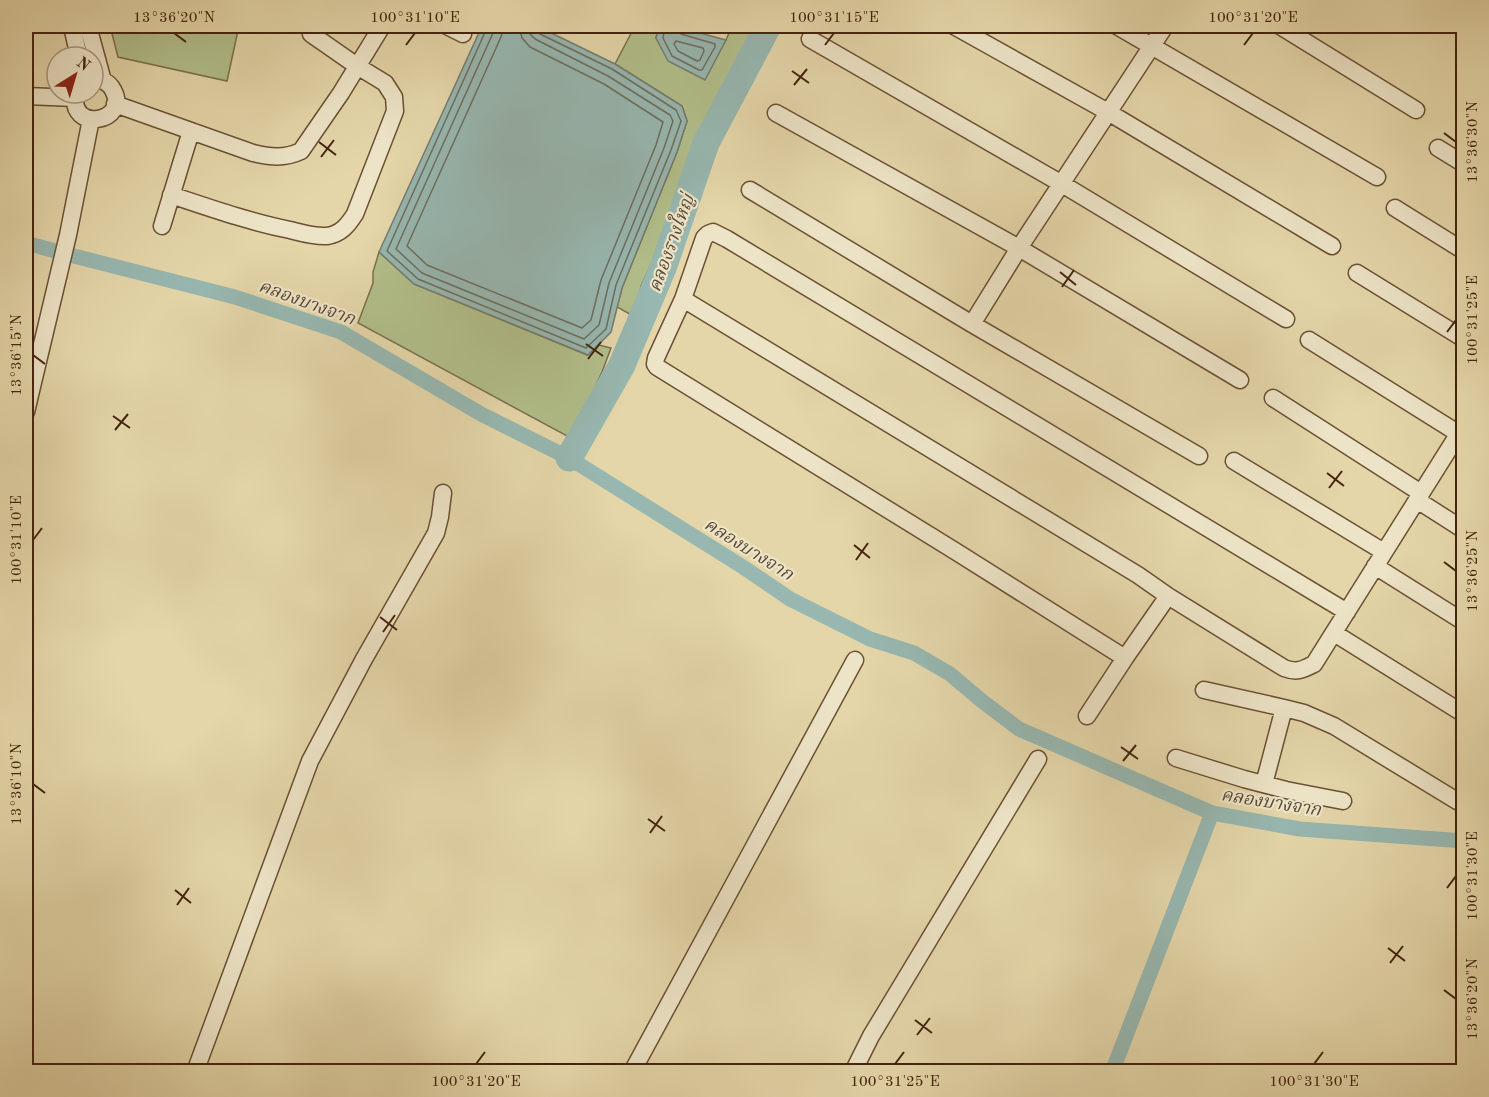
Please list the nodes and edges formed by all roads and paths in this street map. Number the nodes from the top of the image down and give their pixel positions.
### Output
1 (70, 26) edge
2 (88, 26) edge
3 (382, 26) edge
4 (447, 26) edge
5 (954, 26) edge
6 (1117, 26) edge
7 (1165, 26) edge
8 (1280, 26) edge
9 (311, 34) dead end
10 (463, 34) dead end
11 (810, 39) dead end
12 (76, 45) edge
13 (92, 45) edge
14 (1152, 46) junction
15 (357, 66) junction
16 (105, 83) edge
17 (26, 96) edge
18 (45, 96) edge
19 (115, 104) junction
20 (77, 105) edge
21 (1416, 110) dead end
22 (1108, 112) junction
23 (776, 113) dead end
24 (91, 119) junction
25 (190, 130) junction
26 (1438, 148) dead end
27 (1464, 164) edge
28 (1377, 177) dead end
29 (1062, 183) junction
30 (750, 190) dead end
31 (171, 195) junction
32 (1395, 208) dead end
33 (162, 226) dead end
34 (1332, 246) dead end
35 (1019, 248) junction
36 (1464, 251) edge
37 (1357, 273) dead end
38 (683, 299) junction
39 (1286, 319) dead end
40 (972, 324) junction
41 (1464, 339) edge
42 (1309, 340) dead end
43 (1240, 380) dead end
44 (1273, 398) dead end
45 (26, 412) edge
46 (1462, 432) edge
47 (1199, 456) dead end
48 (1234, 462) dead end
49 (443, 493) dead end
50 (1419, 496) junction
51 (1464, 530) edge
52 (1384, 552) junction
53 (1375, 567) junction
54 (1168, 596) junction
55 (1347, 612) junction
56 (1464, 622) edge
57 (1334, 633) junction
58 (1125, 658) junction
59 (855, 660) dead end
60 (1204, 690) dead end
61 (1284, 708) junction
62 (1464, 714) edge
63 (1087, 716) dead end
64 (1176, 758) dead end
65 (1038, 759) dead end
66 (1264, 784) junction
67 (1343, 801) dead end
68 (1464, 804) edge
69 (195, 1071) edge
70 (632, 1071) edge
71 (853, 1071) edge

1 - 12 street
2 - 13 street
3 - 15 street
4 - 10 street
5 - 22 street
6 - 14 street
7 - 14 street
8 - 21 street
9 - 15 street
11 - 29 street
14 - 22 street
14 - 28 street
15 - 25 street
15 - 31 street
16 - 19 street
17 - 18 street
19 - 24 street
19 - 25 street
20 - 24 street
22 - 29 street
22 - 34 street
23 - 35 street
24 - 45 street
25 - 31 street
26 - 27 street
29 - 35 street
29 - 39 street
30 - 40 street
31 - 33 street
32 - 36 street
35 - 40 street
35 - 43 street
37 - 41 street
38 - 54 street
38 - 55 street
38 - 58 street
40 - 47 street
42 - 46 street
44 - 50 street
46 - 50 street
48 - 52 street
49 - 69 street
50 - 51 street
50 - 52 street
52 - 53 street
53 - 55 street
53 - 56 street
54 - 57 street
54 - 58 street
55 - 57 street
57 - 62 street
58 - 63 street
59 - 70 street
60 - 61 street
61 - 66 street
61 - 68 street
64 - 66 street
65 - 71 street
66 - 67 street

